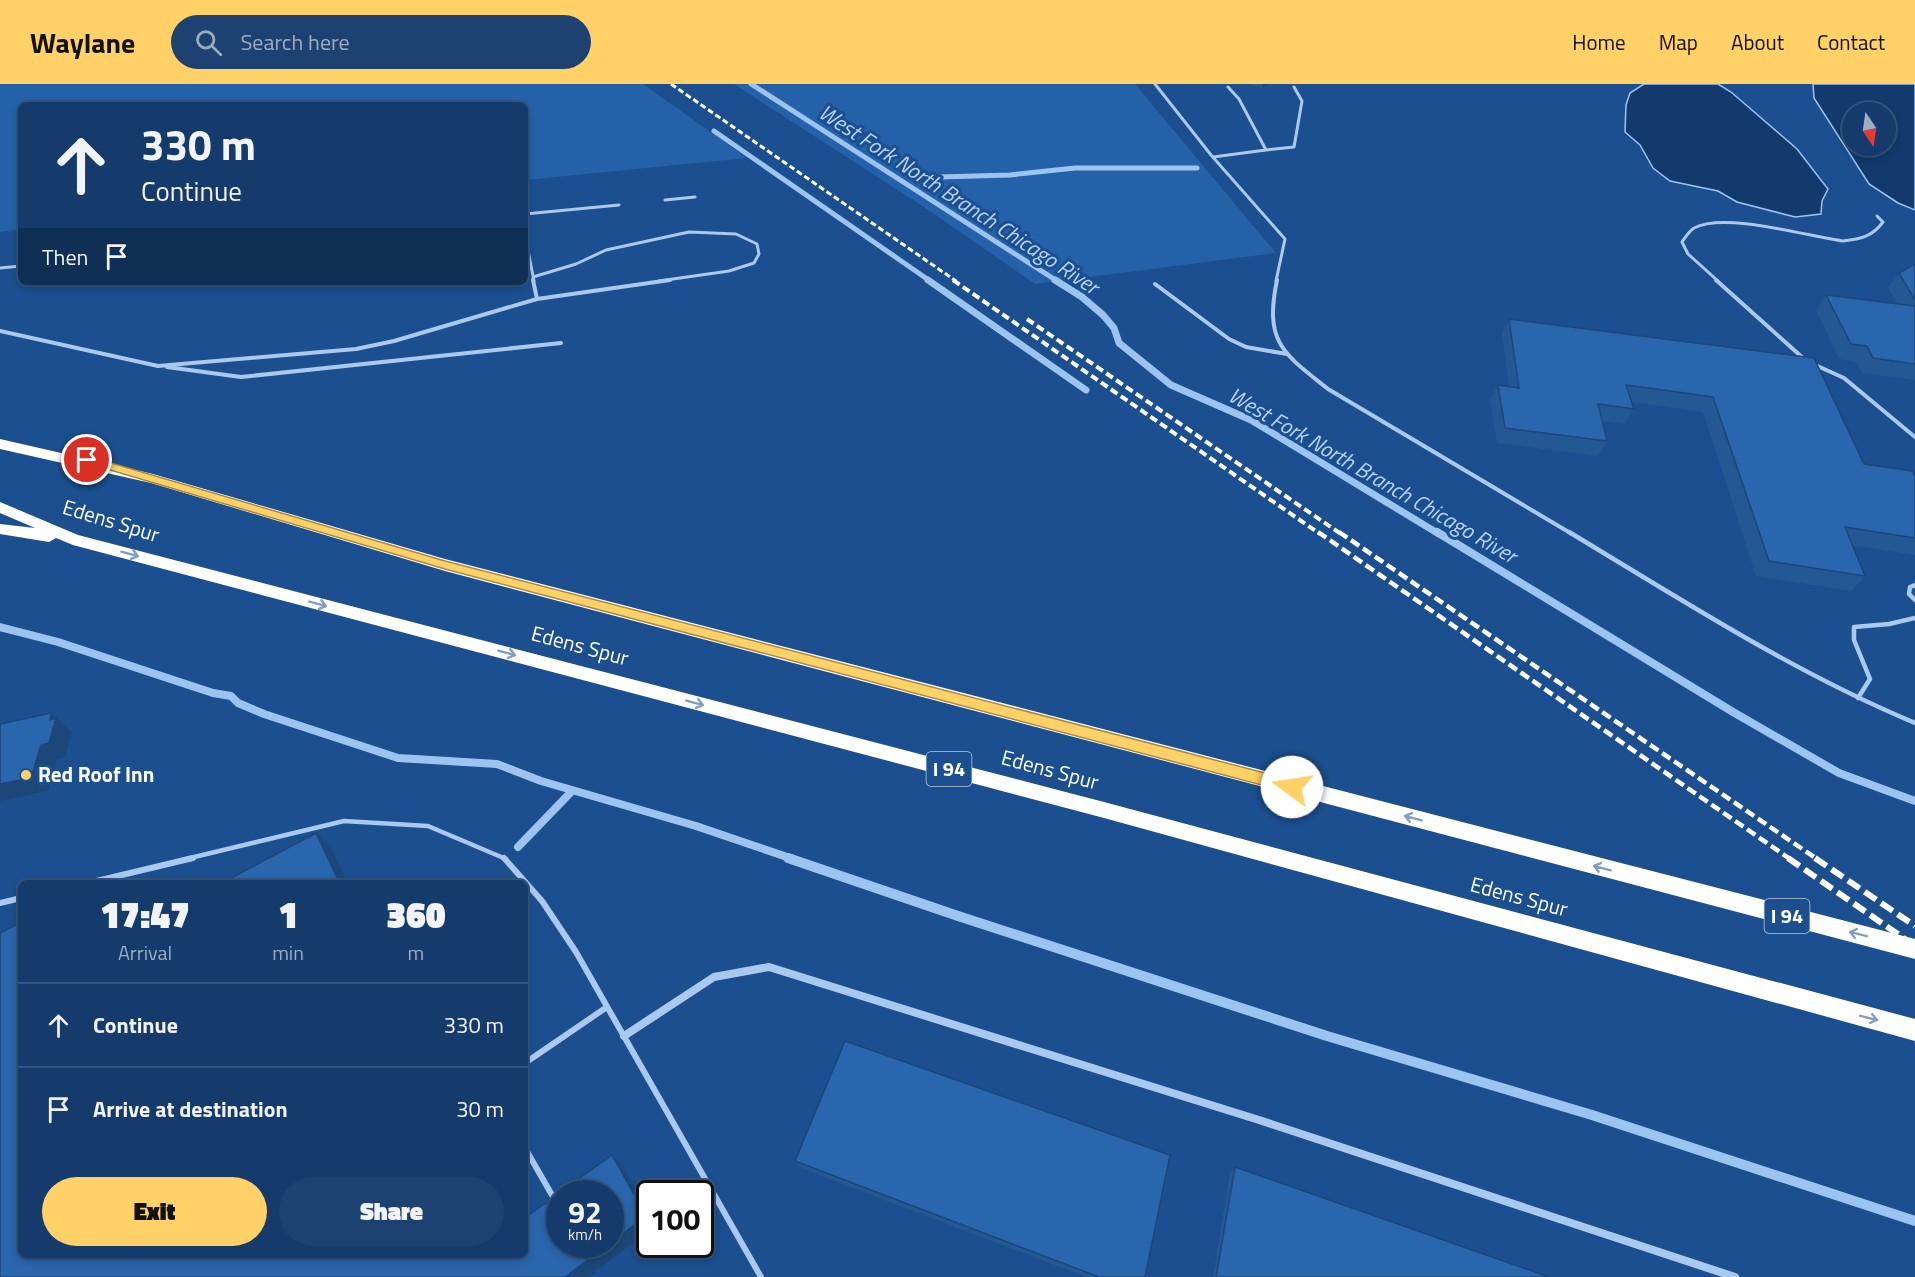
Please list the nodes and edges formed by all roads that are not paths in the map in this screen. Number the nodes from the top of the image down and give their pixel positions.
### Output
1 (1155, 84) edge
2 (1228, 87) dead end
3 (1294, 87) dead end
4 (1266, 150) junction
5 (1213, 157) junction
6 (695, 197) dead end
7 (665, 200) dead end
8 (619, 205) dead end
9 (528, 214) edge
10 (1877, 216) dead end
11 (528, 251) edge
12 (18, 266) edge
13 (0, 268) edge
14 (533, 277) junction
15 (1155, 284) dead end
16 (537, 299) junction
17 (0, 331) edge
18 (561, 344) dead end
19 (1287, 354) junction
20 (158, 366) junction
21 (0, 434) edge
22 (1915, 437) edge
23 (0, 444) edge
24 (153, 479) junction
25 (0, 507) edge
26 (0, 529) edge
27 (73, 539) junction
28 (1915, 585) edge
29 (1915, 600) edge
30 (1915, 618) edge
31 (1858, 698) junction
32 (1915, 723) edge
33 (101, 880) edge
34 (524, 880) edge
35 (528, 885) edge
36 (18, 899) edge
37 (0, 903) edge
38 (1915, 949) edge
39 (607, 1006) junction
40 (1915, 1030) edge
41 (624, 1036) junction
42 (528, 1061) edge
43 (528, 1153) edge
44 (546, 1185) edge
45 (761, 1277) edge
46 (1735, 1277) edge

1 - 5 lane
2 - 4 lane
3 - 4 lane
4 - 5 lane
5 - 19 lane
6 - 7 lane
8 - 9 lane
10 - 22 lane
11 - 14 lane
12 - 13 lane
14 - 16 lane
14 - 16 lane
15 - 19 lane
16 - 20 lane
17 - 20 lane
18 - 20 lane
19 - 31 lane
21 - 24 highway
23 - 24 highway, Edens Spur / I 94
38 -> 24 highway, Edens Spur / I 94
25 - 27 highway, Edens Spur / I 94
26 - 27 highway
27 -> 40 highway, Edens Spur / I 94
28 - 29 lane
30 - 31 lane
31 - 32 lane
33 - 34 lane
35 - 39 lane
36 - 37 lane
39 - 41 lane
39 - 42 lane
41 - 45 lane
41 - 46 street
43 - 44 lane

